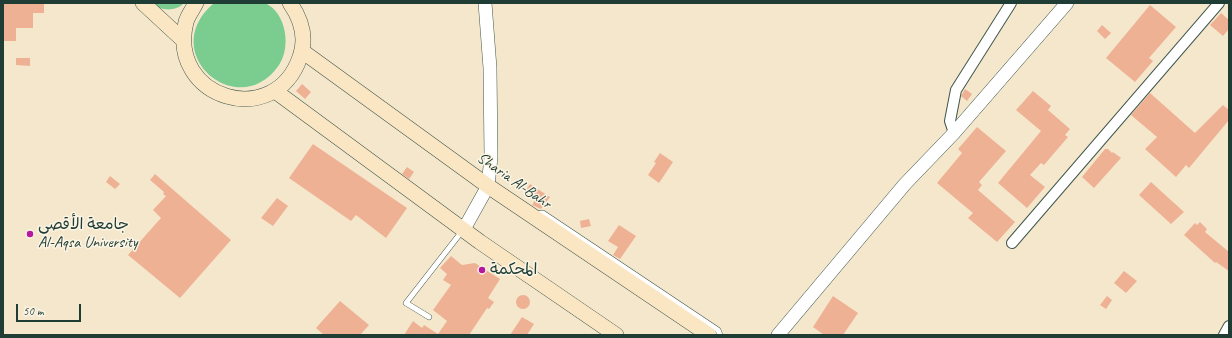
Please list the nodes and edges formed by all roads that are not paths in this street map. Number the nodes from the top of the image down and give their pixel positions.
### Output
1 (142, 3) edge
2 (196, 3) edge
3 (290, 3) edge
4 (485, 3) edge
5 (1011, 3) edge
6 (1067, 3) edge
7 (1219, 3) edge
8 (183, 40) junction
9 (302, 51) junction
10 (275, 91) junction
11 (954, 133) junction
12 (488, 186) junction
13 (530, 215) junction
14 (464, 229) junction
15 (1012, 243) dead end
16 (429, 317) dead end
17 (1229, 326) edge
18 (616, 335) edge
19 (709, 335) edge
20 (720, 335) edge
21 (778, 335) edge
22 (1224, 335) edge

1 - 8 main road
2 - 8 main road
3 - 9 main road
4 - 12 street
5 - 11 street
6 - 11 street
7 - 15 street
8 - 10 main road
9 - 10 main road
9 - 12 main road, Sharia Al-Bahr
10 - 14 main road
11 - 21 street
12 - 13 main road, Sharia Al-Bahr
12 - 14 street
13 - 19 main road, Sharia Al-Bahr
13 - 20 lane
14 - 16 lane
14 - 18 main road
17 - 22 street

